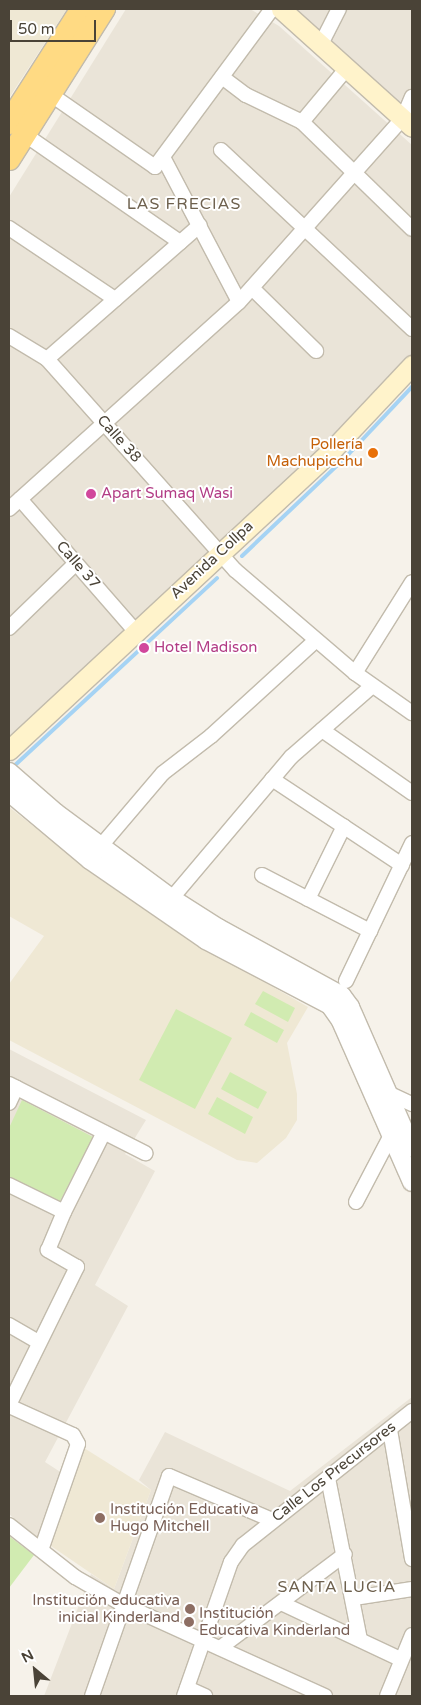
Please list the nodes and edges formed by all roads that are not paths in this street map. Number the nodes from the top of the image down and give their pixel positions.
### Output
1 (82, 9) edge
2 (104, 9) edge
3 (272, 9) edge
4 (280, 9) edge
5 (339, 9) edge
6 (320, 44) junction
7 (347, 68) junction
8 (222, 77) junction
9 (50, 94) junction
10 (412, 97) edge
11 (302, 122) junction
12 (407, 122) edge
13 (16, 129) edge
14 (221, 150) dead end
15 (164, 158) junction
16 (9, 159) edge
17 (354, 173) junction
18 (200, 225) junction
19 (9, 228) edge
20 (305, 228) junction
21 (412, 229) edge
22 (180, 242) junction
23 (252, 288) junction
24 (115, 299) junction
25 (239, 302) junction
26 (412, 329) edge
27 (11, 342) edge
28 (316, 351) dead end
29 (47, 359) junction
30 (412, 366) edge
31 (104, 422) junction
32 (20, 499) junction
33 (9, 509) edge
34 (220, 552) junction
35 (76, 563) junction
36 (412, 584) edge
37 (9, 628) edge
38 (135, 630) junction
39 (316, 640) junction
40 (355, 673) junction
41 (372, 686) junction
42 (412, 713) edge
43 (322, 730) junction
44 (9, 750) edge
45 (9, 772) edge
46 (272, 779) junction
47 (9, 792) edge
48 (412, 792) edge
49 (344, 826) junction
50 (412, 843) edge
51 (95, 853) junction
52 (402, 865) junction
53 (262, 875) dead end
54 (308, 899) junction
55 (167, 904) junction
56 (370, 931) junction
57 (346, 982) dead end
58 (12, 1086) edge
59 (386, 1092) junction
60 (9, 1103) edge
61 (412, 1104) edge
62 (396, 1128) junction
63 (104, 1132) junction
64 (412, 1148) edge
65 (145, 1153) dead end
66 (412, 1182) edge
67 (9, 1186) edge
68 (356, 1202) dead end
69 (64, 1212) junction
70 (9, 1325) edge
71 (39, 1342) junction
72 (9, 1405) edge
73 (412, 1411) edge
74 (390, 1430) junction
75 (328, 1478) junction
76 (272, 1520) junction
77 (9, 1524) edge
78 (41, 1550) junction
79 (344, 1554) junction
80 (412, 1559) edge
81 (412, 1589) edge
82 (354, 1598) junction
83 (281, 1603) junction
84 (122, 1604) junction
85 (412, 1635) edge
86 (360, 1639) junction
87 (204, 1641) junction
88 (220, 1648) junction
89 (400, 1659) junction
90 (186, 1692) edge
91 (92, 1696) edge
92 (205, 1696) edge
93 (325, 1696) edge
94 (387, 1696) edge

1 - 13 highway
2 - 9 highway
3 - 8 street
4 - 6 main road
5 - 6 street
6 - 7 main road
7 - 11 street
7 - 12 main road
8 - 11 street
8 - 15 street
9 - 13 highway
9 - 15 street
10 - 12 street
11 - 17 street
12 - 17 street
13 - 16 highway
13 - 22 street
14 - 20 street
15 - 18 street
17 - 20 street
17 - 21 street
18 - 22 street
18 - 25 street
19 - 24 street
20 - 23 street
20 - 26 street
22 - 24 street
23 - 25 street
23 - 28 street
24 - 29 street
25 - 31 street
27 - 29 street, Calle 38
29 - 31 street, Calle 38
30 - 34 main road, Avenida Collpa
31 - 32 street
31 - 34 street, Calle 38
32 - 33 street
32 - 35 street, Calle 37
34 - 38 main road, Avenida Collpa
34 - 39 street, Calle 38
35 - 37 street
35 - 38 street, Calle 37
36 - 40 street
38 - 44 main road, Avenida Collpa
39 - 40 street, Calle 38
39 - 51 street
40 - 41 street, Calle 38
41 - 42 street, Calle 38
41 - 43 street
43 - 46 street
43 - 48 street
45 - 51 street
46 - 49 street
46 - 55 street
47 - 51 street
49 - 52 street
49 - 54 street
50 - 52 street
51 - 55 street
52 - 56 street
53 - 54 street
54 - 56 street
55 - 59 street
55 - 62 street
56 - 57 street
58 - 60 street
58 - 63 street
59 - 61 street
59 - 62 street
62 - 64 street
62 - 66 street
62 - 68 street
63 - 65 street
63 - 69 street
67 - 69 street
69 - 71 street
70 - 71 street
71 - 72 street
72 - 78 street
73 - 74 street, Calle Los Precursores
74 - 75 street, Calle Los Precursores
74 - 80 street
75 - 76 street, Calle Los Precursores
75 - 79 street
76 - 84 street
76 - 87 street, Calle Los Precursores
77 - 78 street
78 - 84 street
79 - 82 street
79 - 83 street
81 - 82 street
82 - 86 street
83 - 86 street
83 - 88 street
84 - 87 street
84 - 91 street
85 - 89 street
86 - 89 street
87 - 88 street
87 - 90 street, Calle Los Precursores
88 - 93 street
89 - 94 street
90 - 92 street

